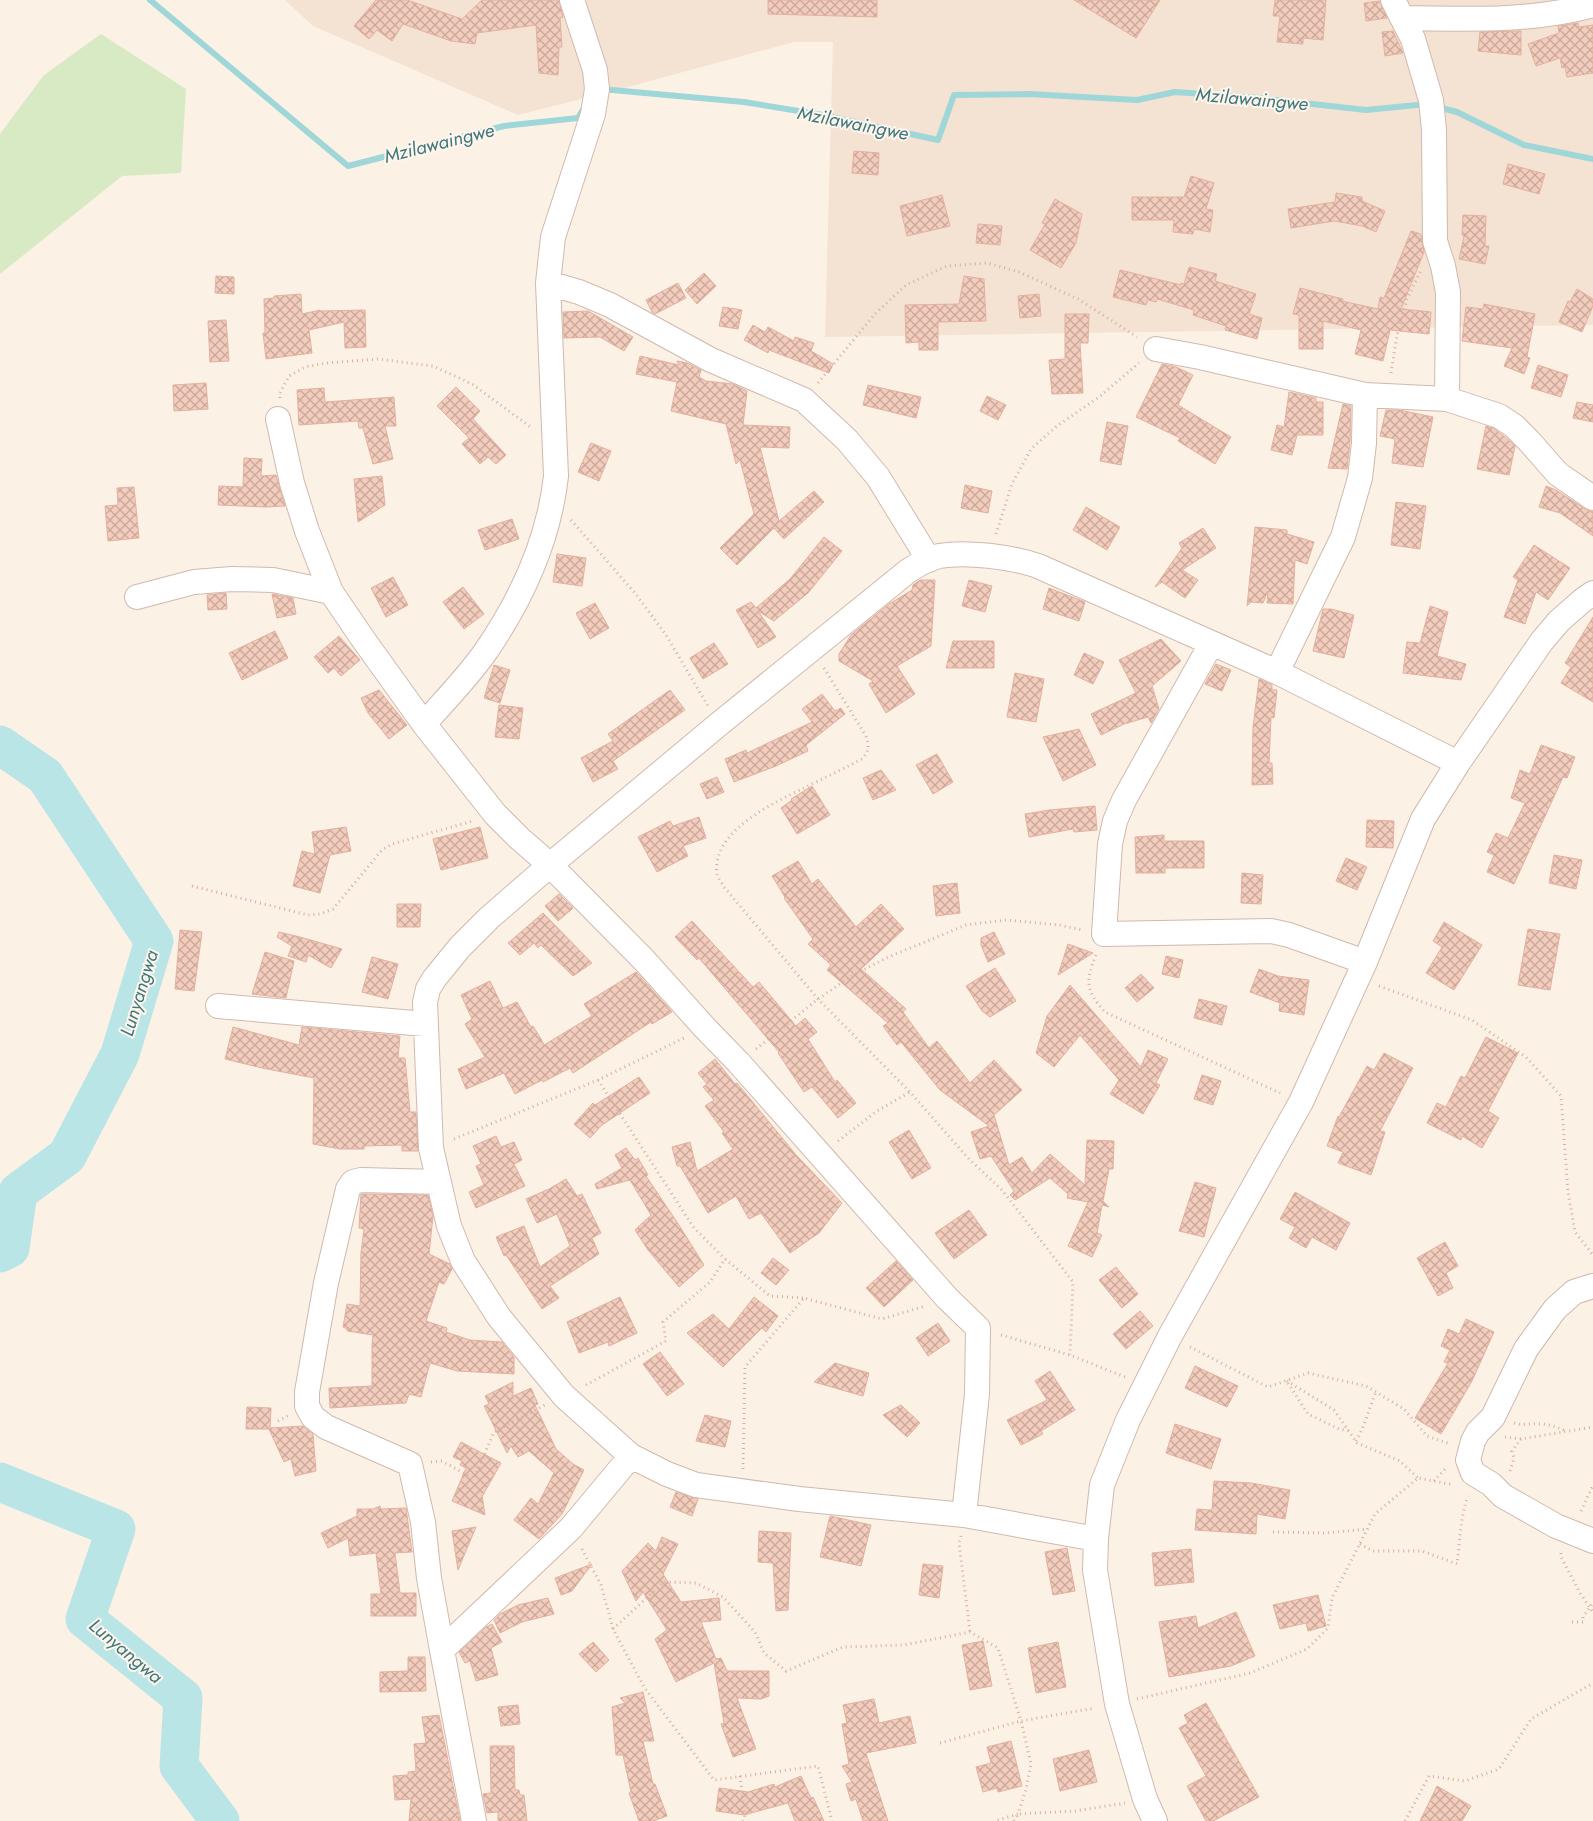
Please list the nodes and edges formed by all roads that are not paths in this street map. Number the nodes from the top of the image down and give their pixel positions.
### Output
1 (572, 0) edge
2 (1593, 5) edge
3 (1397, 9) edge
4 (548, 283) junction
5 (1156, 349) road end
6 (1376, 396) junction
7 (1447, 399) junction
8 (278, 419) road end
9 (1593, 498) edge
10 (929, 560) junction
11 (331, 592) junction
12 (1593, 593) edge
13 (137, 598) dead end
14 (1211, 644) junction
15 (1277, 672) junction
16 (424, 724) junction
17 (1458, 763) junction
18 (550, 865) junction
19 (1361, 970) junction
20 (218, 1006) dead end
21 (425, 1024) junction
22 (439, 1182) junction
23 (1593, 1286) edge
24 (631, 1456) junction
25 (964, 1515) junction
26 (1574, 1533) edge
27 (1096, 1539) junction
28 (442, 1650) junction
29 (474, 1821) edge
30 (1155, 1821) edge

1 - 4 street
2 - 3 street
3 - 7 street
4 - 10 street
4 - 16 street
5 - 6 street
6 - 7 street
6 - 15 street
7 - 9 street
8 - 11 street
10 - 14 street
10 - 18 street
11 - 13 street
11 - 16 street
12 - 17 street
14 - 15 street
14 - 19 street
15 - 17 street
16 - 18 street
17 - 19 street
18 - 21 street
18 - 25 street
19 - 27 street
20 - 21 street
21 - 22 street
22 - 24 street
22 - 28 street
23 - 26 street
24 - 25 street
24 - 28 street
25 - 27 street
27 - 30 street
28 - 29 street

